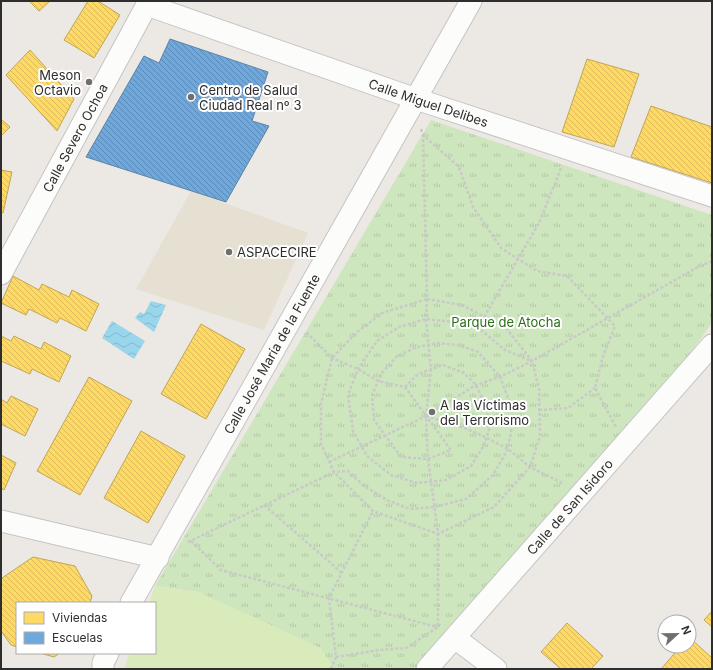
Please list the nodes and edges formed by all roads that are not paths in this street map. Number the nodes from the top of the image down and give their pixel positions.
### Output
1 (471, 1) edge
2 (148, 3) edge
3 (416, 99) junction
4 (712, 196) edge
5 (1, 274) edge
6 (712, 345) edge
7 (1, 521) edge
8 (158, 558) junction
9 (132, 602) edge
10 (446, 633) junction
11 (108, 654) edge
12 (104, 669) edge
13 (427, 669) edge
14 (496, 669) edge

1 - 3 street, Calle José María de la Fuente
2 - 3 street, Calle Miguel Delibes
2 - 5 street, Calle Severo Ochoa
3 - 4 street, Calle Miguel Delibes
3 - 8 street, Calle José María de la Fuente
6 - 10 street, Calle de San Isidoro
7 - 8 street
8 - 9 street, Calle José María de la Fuente
10 - 13 street, Calle de San Isidoro
10 - 14 street
11 - 12 street

